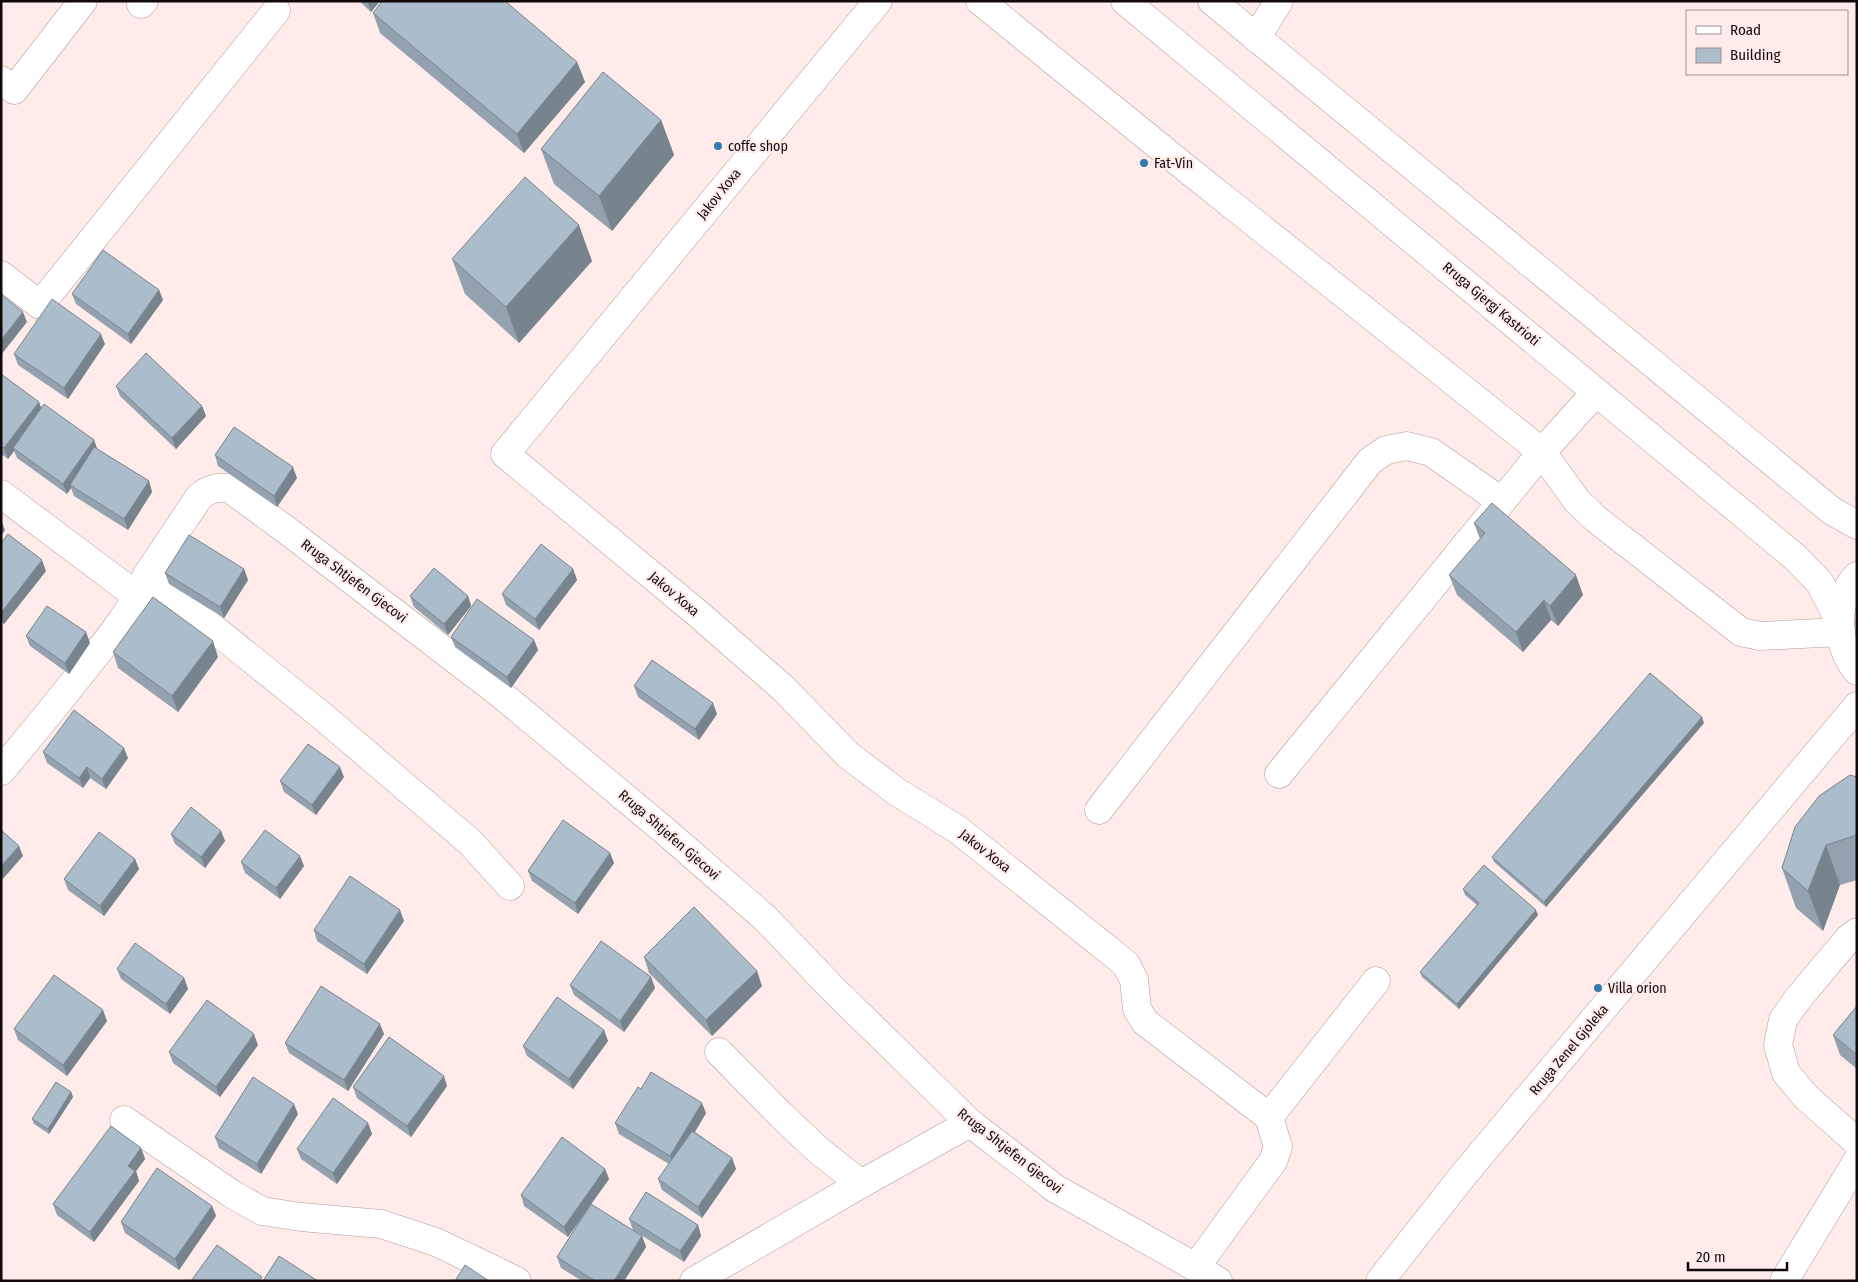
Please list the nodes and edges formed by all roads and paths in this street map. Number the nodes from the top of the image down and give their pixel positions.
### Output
1 (83, 1) edge
2 (878, 1) edge
3 (980, 1) edge
4 (1125, 1) edge
5 (1212, 1) edge
6 (1279, 1) edge
7 (276, 11) dead end
8 (1256, 38) junction
9 (1, 80) edge
10 (1, 275) edge
11 (1596, 392) junction
12 (1542, 452) junction
13 (1, 494) edge
14 (1501, 500) junction
15 (1857, 525) edge
16 (1857, 576) edge
17 (142, 585) junction
18 (1840, 627) junction
19 (1857, 671) edge
20 (1857, 706) edge
21 (1, 771) edge
22 (1279, 774) dead end
23 (1100, 810) dead end
24 (510, 886) dead end
25 (1857, 932) edge
26 (1376, 981) dead end
27 (719, 1052) dead end
28 (1269, 1118) junction
29 (124, 1120) dead end
30 (970, 1124) junction
31 (1857, 1142) edge
32 (1857, 1161) edge
33 (861, 1184) junction
34 (1207, 1274) edge
35 (1795, 1276) edge
36 (516, 1281) edge
37 (694, 1281) edge
38 (1380, 1281) edge

1 - 9 street
2 - 28 street, Jakov Xoxa
3 - 12 street
4 - 11 street, Rruga Gjergj Kastrioti
5 - 8 street
6 - 8 street
7 - 10 street
8 - 15 street
11 - 12 street
11 - 18 street, Rruga Gjergj Kastrioti
12 - 14 street
12 - 18 street
13 - 17 street
14 - 22 street
14 - 23 street
16 - 18 street
17 - 21 street, Rruga Shtjefen Gjecovi
17 - 24 street
17 - 30 street, Rruga Shtjefen Gjecovi
18 - 19 street, Rruga Gjergj Kastrioti
20 - 38 street, Rruga Zenel Gjoleka
25 - 31 street
26 - 28 street
27 - 33 street
28 - 34 street
29 - 36 street
30 - 33 street
30 - 34 street, Rruga Shtjefen Gjecovi
32 - 35 street
33 - 37 street

